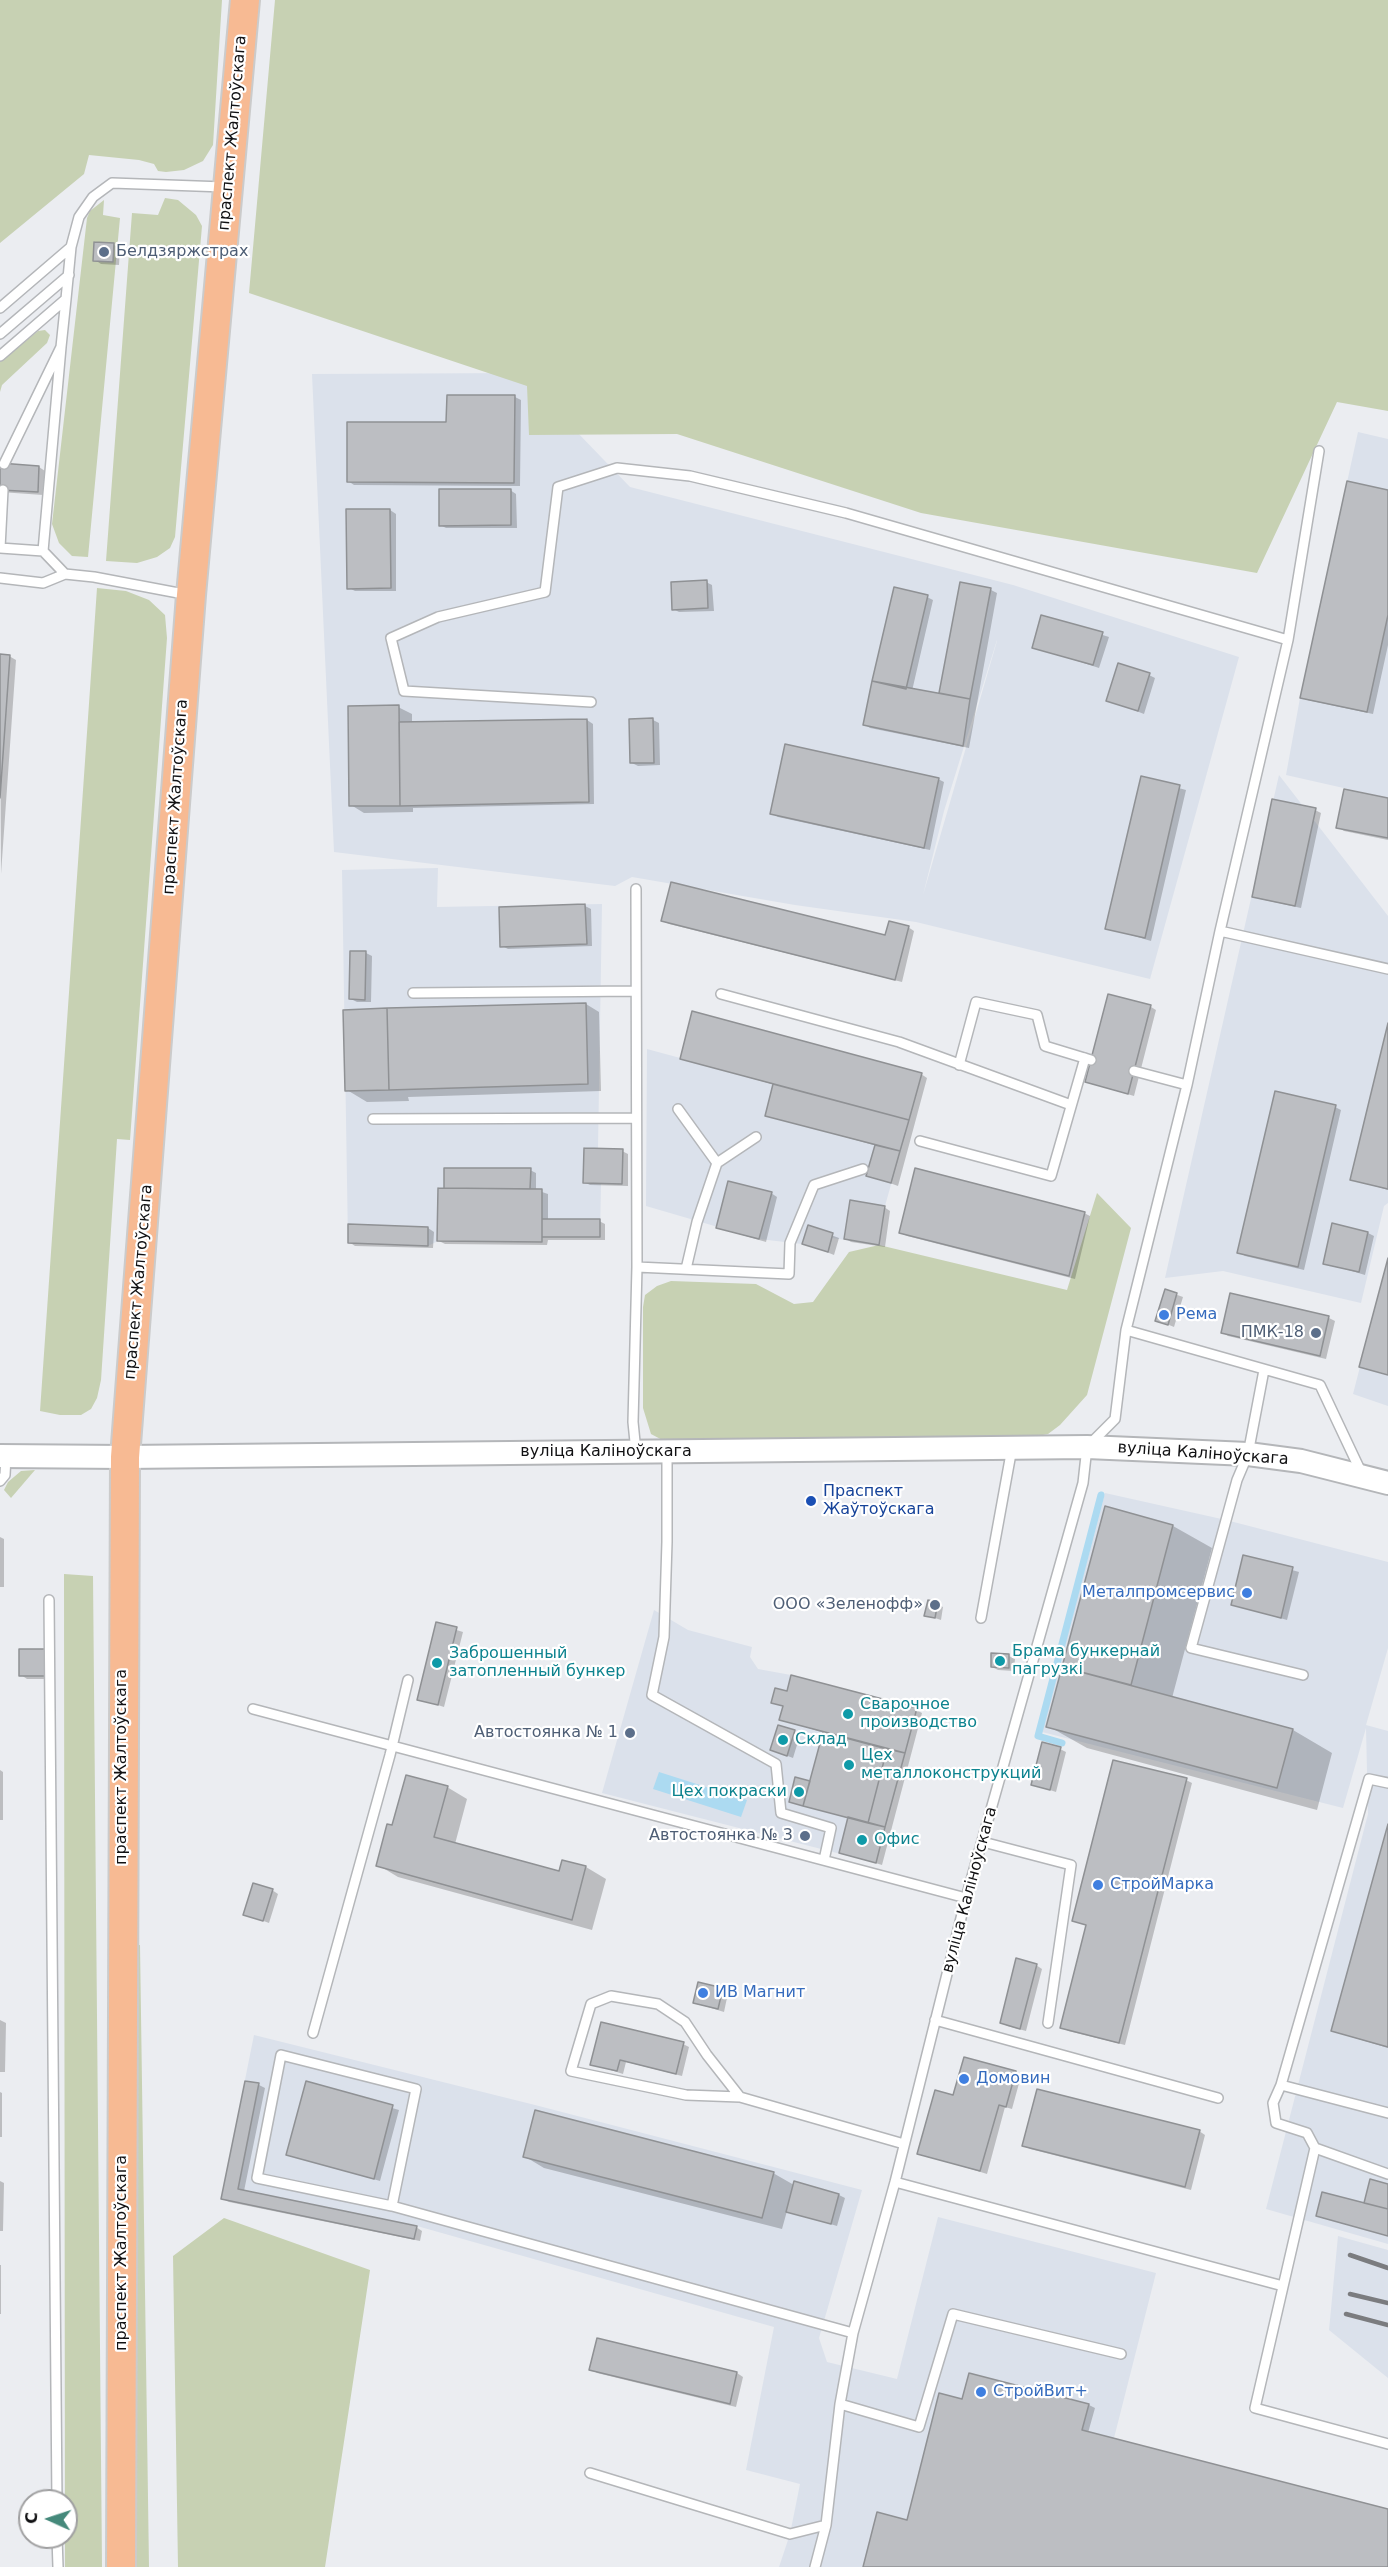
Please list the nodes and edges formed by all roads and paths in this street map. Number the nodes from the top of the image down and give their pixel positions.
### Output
1 (245, 0) edge
2 (229, 188) junction
3 (72, 247) junction
4 (69, 274) junction
5 (66, 299) junction
6 (0, 308) edge
7 (0, 334) edge
8 (61, 346) junction
9 (0, 356) edge
10 (1319, 451) dead end
11 (4, 464) dead end
12 (3, 490) dead end
13 (0, 548) edge
14 (43, 551) junction
15 (65, 574) junction
16 (0, 578) edge
17 (192, 595) junction
18 (1288, 640) junction
19 (591, 702) dead end
20 (636, 889) dead end
21 (1220, 931) junction
22 (1388, 969) edge
23 (636, 991) junction
24 (413, 993) dead end
25 (721, 994) dead end
26 (959, 1065) junction
27 (1134, 1071) dead end
28 (1188, 1085) junction
29 (1071, 1105) junction
30 (678, 1109) dead end
31 (636, 1118) junction
32 (373, 1119) dead end
33 (756, 1137) dead end
34 (920, 1141) dead end
35 (717, 1163) junction
36 (863, 1169) dead end
37 (637, 1267) junction
38 (686, 1269) junction
39 (1126, 1330) junction
40 (1264, 1370) junction
41 (1087, 1447) junction
42 (1012, 1448) junction
43 (636, 1452) junction
44 (667, 1453) junction
45 (1248, 1454) junction
46 (3, 1456) edge
47 (124, 1457) junction
48 (1363, 1476) junction
49 (0, 1481) edge
50 (1388, 1483) edge
51 (49, 1600) dead end
52 (981, 1618) dead end
53 (1303, 1675) dead end
54 (408, 1680) dead end
55 (253, 1709) dead end
56 (392, 1745) junction
57 (1388, 1783) edge
58 (983, 1842) junction
59 (824, 1860) junction
60 (966, 1898) junction
61 (935, 2020) junction
62 (1048, 2023) dead end
63 (313, 2033) dead end
64 (1281, 2085) junction
65 (740, 2097) junction
66 (1218, 2098) dead end
67 (1388, 2113) edge
68 (904, 2144) junction
69 (1315, 2148) junction
70 (1388, 2174) edge
71 (895, 2182) junction
72 (392, 2206) junction
73 (1283, 2286) junction
74 (853, 2333) junction
75 (1121, 2354) dead end
76 (840, 2404) junction
77 (1388, 2444) edge
78 (590, 2473) dead end
79 (57, 2489) edge
80 (826, 2525) junction
81 (57, 2549) edge
82 (58, 2567) edge
83 (121, 2567) edge
84 (815, 2567) edge

1 - 2 main road, праспект Жалтоўскага
2 - 3 lane
2 - 17 main road, праспект Жалтоўскага
3 - 4 lane
3 - 6 lane
4 - 5 lane
4 - 7 lane
5 - 8 lane
5 - 9 lane
8 - 11 lane
8 - 14 lane
10 - 18 lane
12 - 13 lane
13 - 14 lane
14 - 15 lane
15 - 16 lane
15 - 17 lane
17 - 47 main road, праспект Жалтоўскага
18 - 19 lane
18 - 21 lane
20 - 23 lane
21 - 22 lane
21 - 28 lane
23 - 24 lane
23 - 31 lane
25 - 26 lane
26 - 29 lane
26 - 29 lane
27 - 28 lane
28 - 39 lane
29 - 34 lane
30 - 35 lane
31 - 32 lane
31 - 37 lane
33 - 35 lane
35 - 38 lane
36 - 38 lane
37 - 38 lane
37 - 43 lane
39 - 40 lane
39 - 41 lane
40 - 45 lane
40 - 48 lane
41 - 42 street, вуліца Каліноўскага
41 - 45 street, вуліца Каліноўскага
41 - 58 lane, вуліца Каліноўскага
42 - 44 street, вуліца Каліноўскага
42 - 52 lane
43 - 44 street, вуліца Каліноўскага
43 - 47 street, вуліца Каліноўскага
44 - 59 lane
45 - 48 street, вуліца Каліноўскага
45 - 53 lane
46 - 47 street, вуліца Каліноўскага
46 - 49 lane
47 - 83 main road, праспект Жалтоўскага
48 - 50 street, вуліца Каліноўскага
51 - 79 lane
54 - 56 lane
55 - 56 lane
56 - 59 lane
56 - 63 lane
57 - 64 lane
58 - 60 lane, вуліца Каліноўскага
58 - 62 lane
59 - 60 lane
60 - 61 lane, вуліца Каліноўскага
61 - 66 lane
61 - 68 lane, вуліца Каліноўскага
64 - 67 lane
64 - 69 lane
65 - 65 lane
65 - 68 lane
68 - 71 lane, вуліца Каліноўскага
69 - 70 lane
69 - 73 lane
71 - 73 lane
71 - 74 lane, вуліца Каліноўскага
72 - 72 lane
72 - 74 lane
73 - 77 lane
74 - 76 lane, вуліца Каліноўскага
75 - 76 lane
76 - 80 lane, вуліца Каліноўскага
78 - 80 lane
80 - 84 lane, вуліца Каліноўскага
81 - 82 lane

